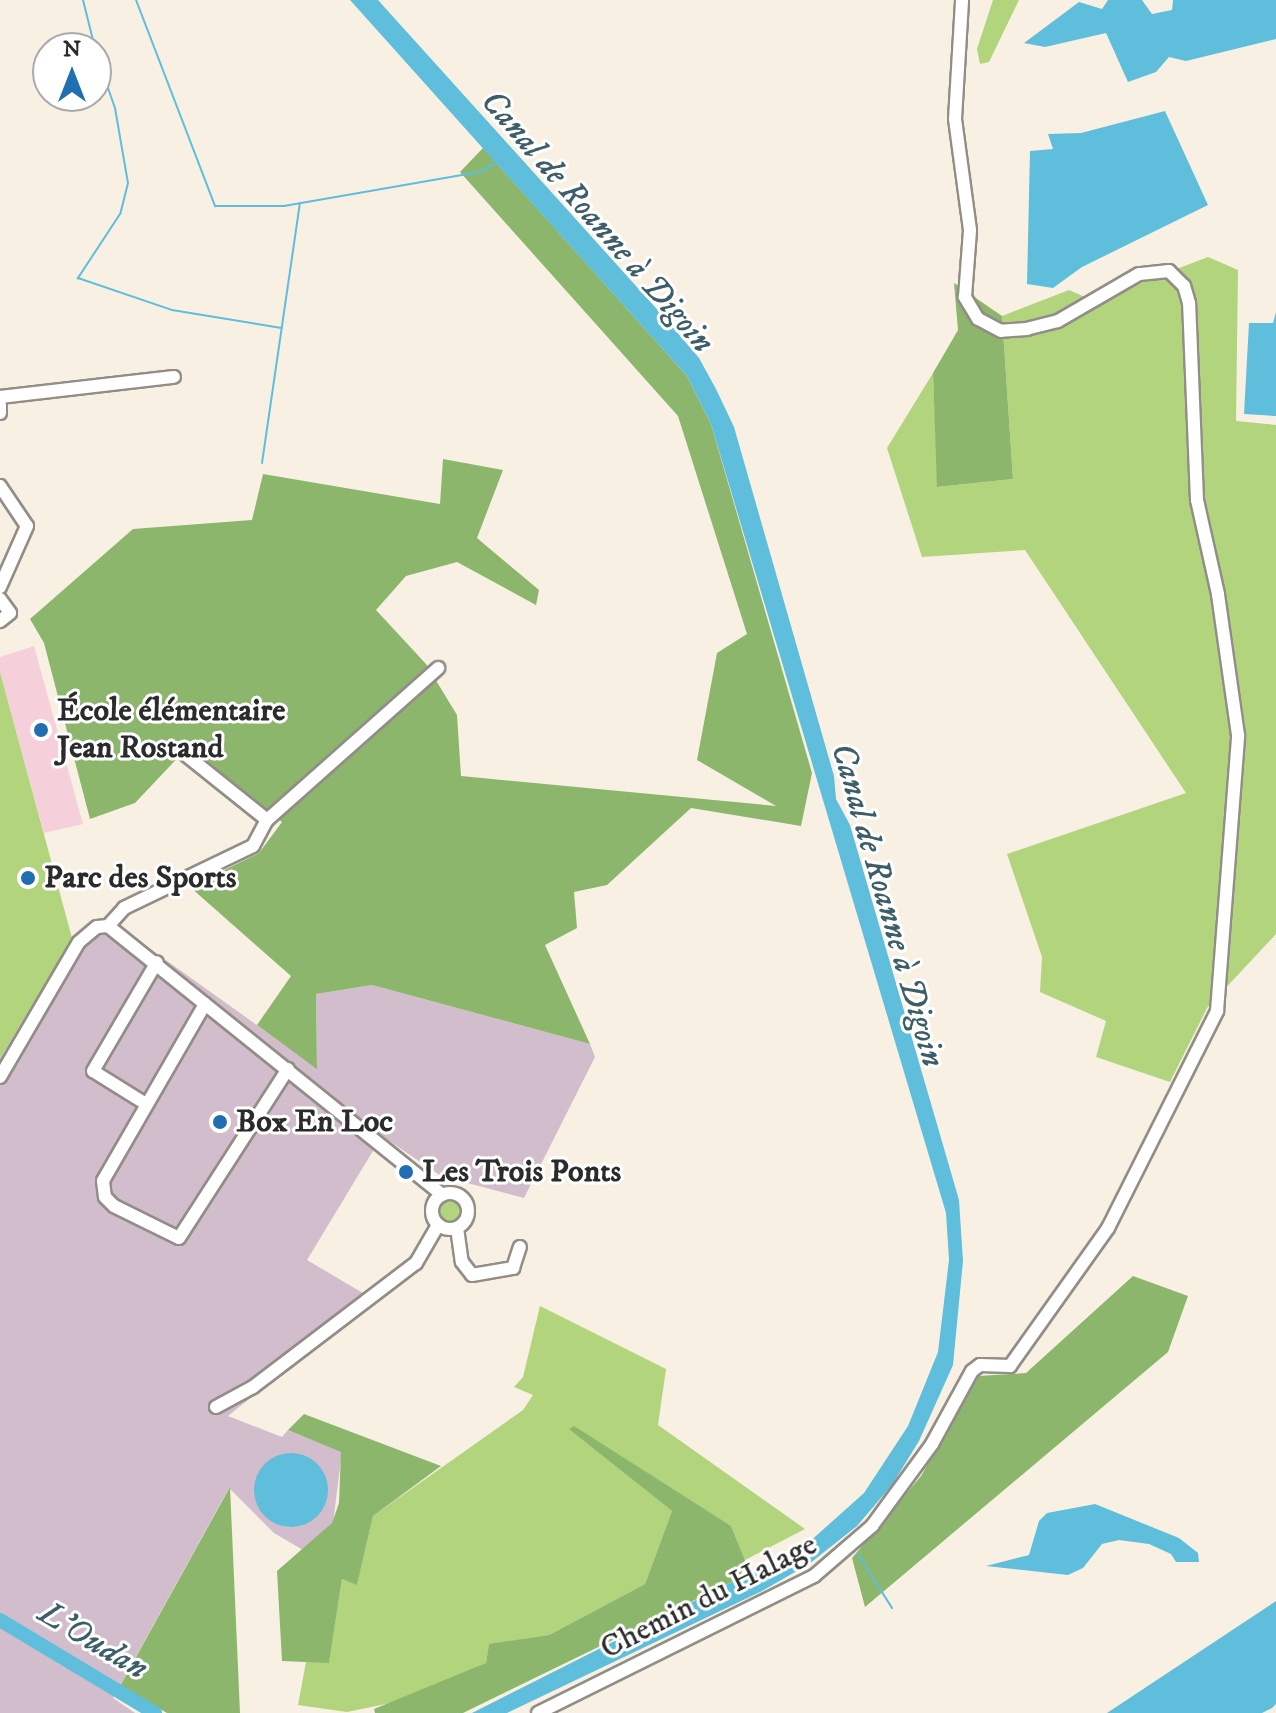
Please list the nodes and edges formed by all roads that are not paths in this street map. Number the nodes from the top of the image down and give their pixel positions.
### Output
1 (962, 0) edge
2 (174, 377) dead end
3 (0, 397) edge
4 (0, 405) edge
5 (0, 413) edge
6 (0, 486) edge
7 (0, 587) edge
8 (0, 599) edge
9 (5, 617) edge
10 (438, 668) dead end
11 (186, 755) dead end
12 (267, 820) junction
13 (108, 926) junction
14 (157, 962) junction
15 (205, 1004) junction
16 (288, 1069) junction
17 (0, 1077) edge
18 (146, 1104) junction
19 (442, 1195) junction
20 (438, 1225) junction
21 (457, 1228) junction
22 (520, 1247) dead end
23 (216, 1407) dead end
24 (538, 1713) edge

1 - 24 street, Chemin du Halage
2 - 3 street
4 - 5 street
6 - 7 street
8 - 9 street
10 - 12 street
11 - 12 street
12 - 13 street
13 - 14 street
13 - 17 street
14 - 15 street
14 - 18 street
15 - 16 street
15 - 18 street
16 - 18 street
16 - 19 street
19 - 20 street
19 - 21 street
20 - 21 street
20 - 23 street
21 - 22 street

